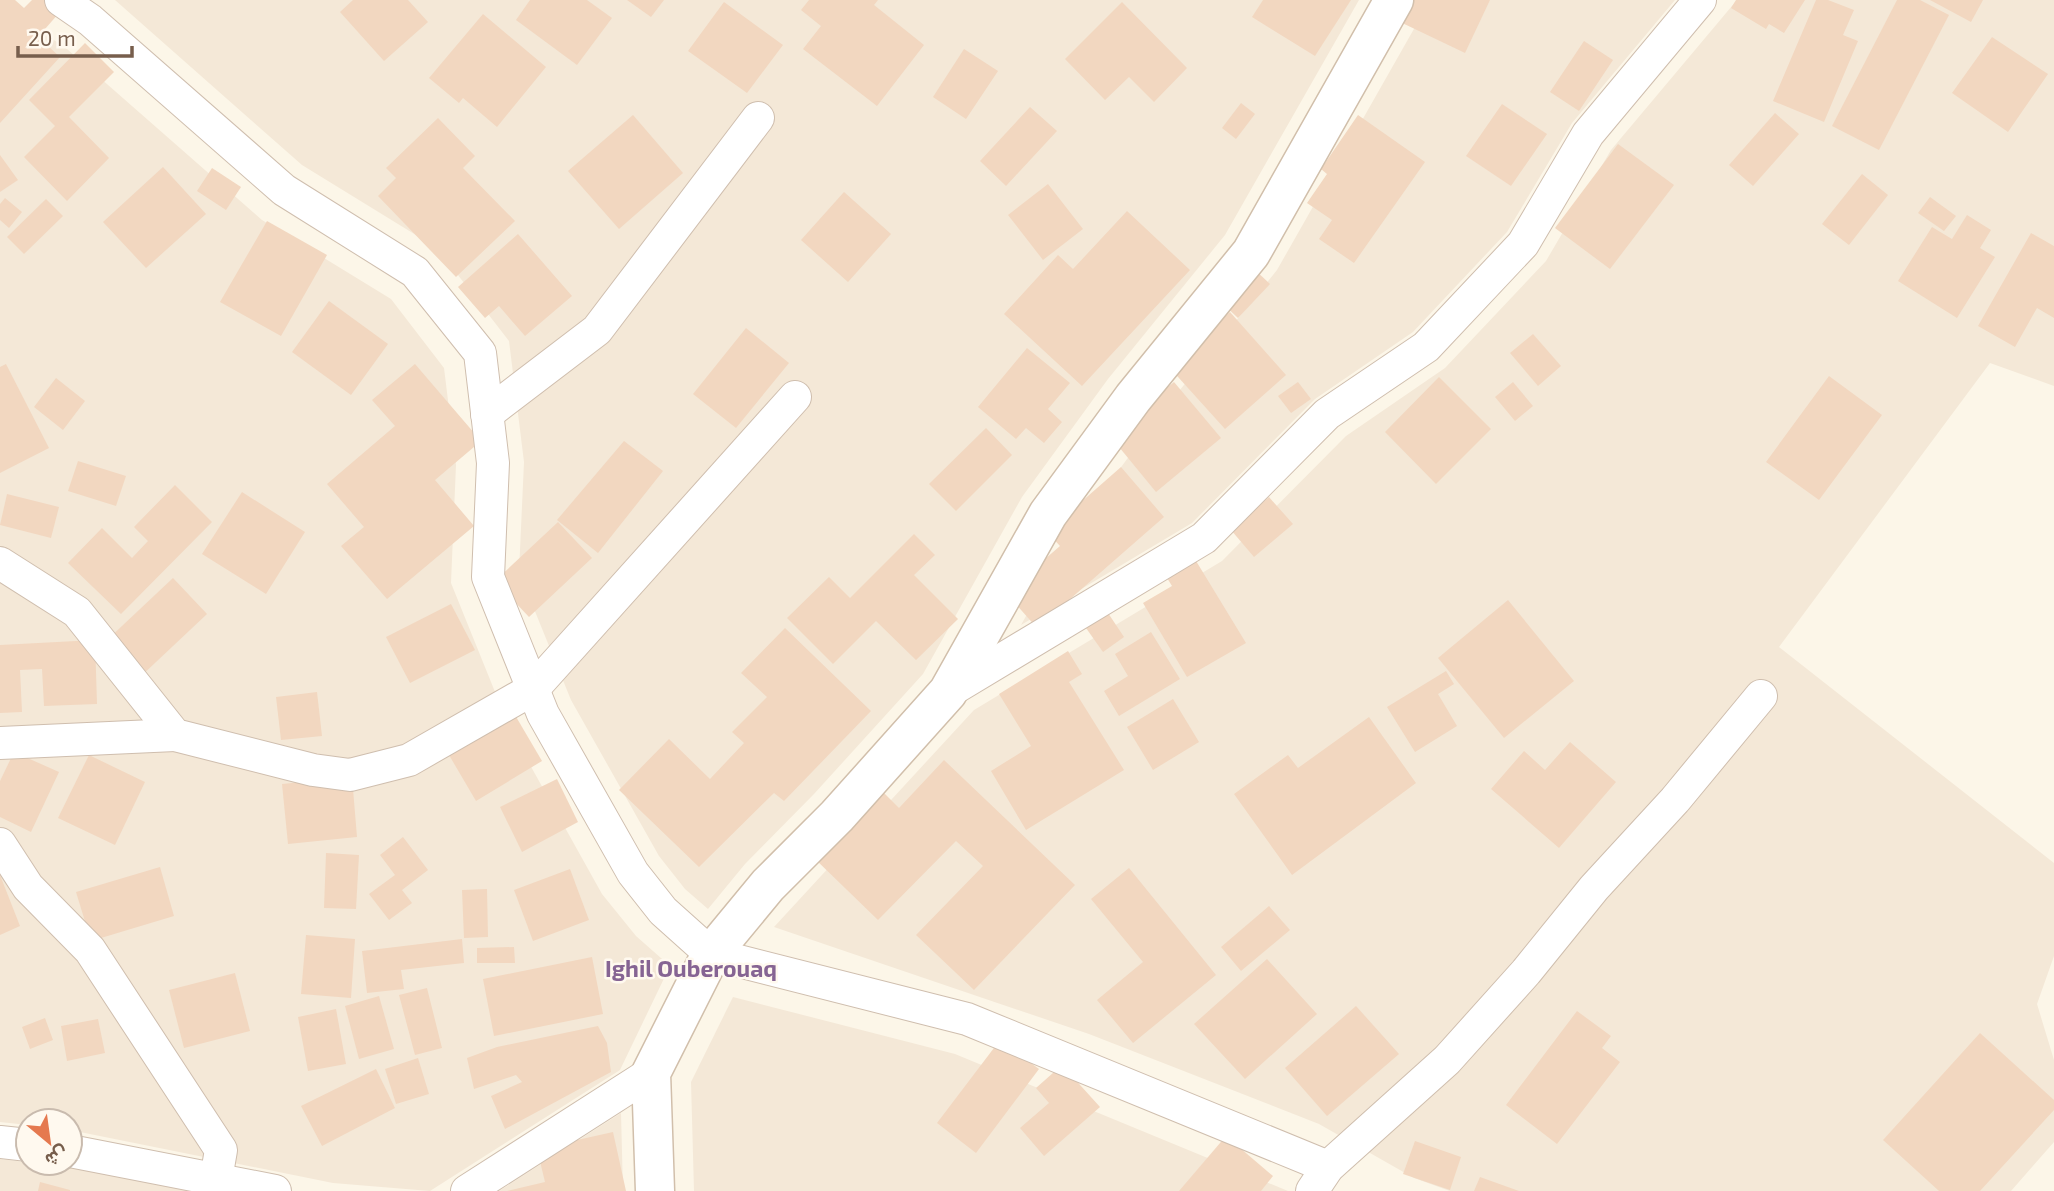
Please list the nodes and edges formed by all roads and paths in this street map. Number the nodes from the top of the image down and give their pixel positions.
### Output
1 (61, 0) edge
2 (1394, 0) edge
3 (1700, 0) edge
4 (758, 118) dead end
5 (795, 397) dead end
6 (487, 414) junction
7 (0, 563) edge
8 (533, 689) junction
9 (948, 692) junction
10 (1761, 696) dead end
11 (175, 735) junction
12 (0, 743) edge
13 (0, 844) edge
14 (711, 954) junction
15 (651, 1073) junction
16 (84, 1155) edge
17 (216, 1179) junction
18 (1320, 1179) edge
19 (165, 1180) edge
20 (275, 1191) edge
21 (467, 1191) edge
22 (655, 1191) edge

1 - 6 street
2 - 9 street
3 - 9 street
4 - 6 street
5 - 8 street
6 - 8 street
7 - 11 street
8 - 11 street
8 - 14 street
9 - 14 street
10 - 18 street
11 - 12 street
13 - 17 street
14 - 15 street
14 - 18 street
15 - 21 street
15 - 22 street
16 - 19 street
17 - 19 street
17 - 20 street

